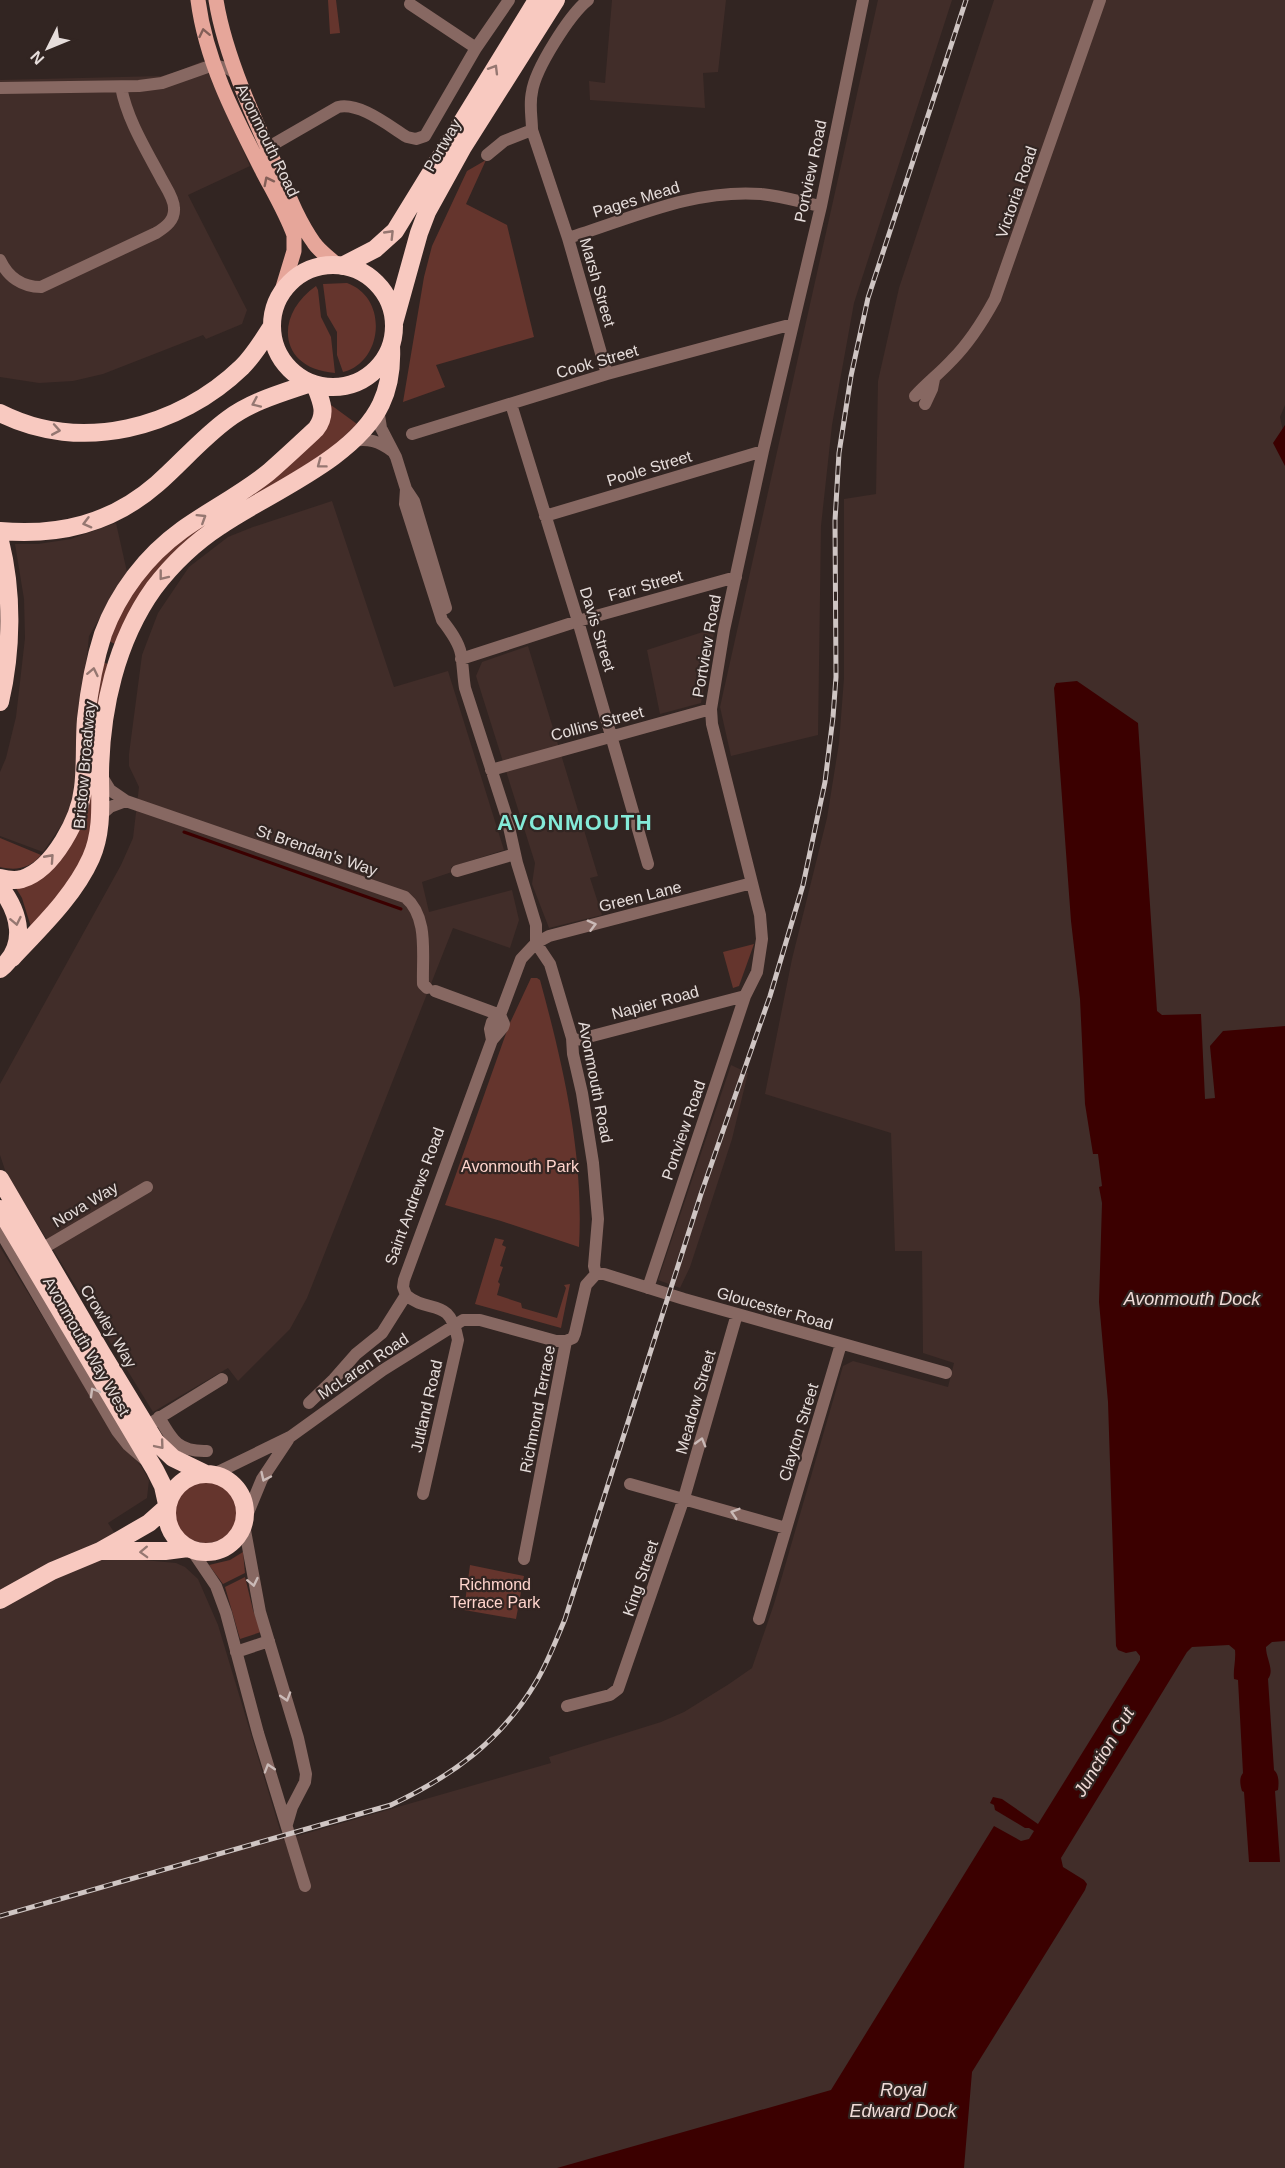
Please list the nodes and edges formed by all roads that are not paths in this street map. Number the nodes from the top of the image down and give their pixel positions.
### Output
1 (198, 0) edge
2 (216, 0) edge
3 (509, 0) edge
4 (537, 0) edge
5 (556, 0) edge
6 (588, 0) edge
7 (863, 0) edge
8 (1100, 0) edge
9 (410, 4) dead end
10 (223, 31) junction
11 (476, 48) junction
12 (213, 65) junction
13 (238, 75) junction
14 (122, 87) junction
15 (0, 88) edge
16 (532, 130) junction
17 (267, 148) junction
18 (487, 155) dead end
19 (821, 206) junction
20 (568, 238) junction
21 (0, 260) edge
22 (340, 266) junction
23 (281, 294) junction
24 (394, 324) junction
25 (793, 324) junction
26 (272, 326) junction
27 (391, 346) junction
28 (607, 374) junction
29 (313, 384) junction
30 (920, 400) dead end
31 (511, 404) junction
32 (378, 409) junction
33 (0, 413) edge
34 (412, 434) dead end
35 (351, 441) junction
36 (393, 451) junction
37 (763, 451) junction
38 (545, 516) junction
39 (0, 531) edge
40 (0, 541) edge
41 (736, 577) junction
42 (579, 621) junction
43 (461, 659) junction
44 (0, 702) edge
45 (711, 709) junction
46 (612, 735) junction
47 (491, 770) junction
48 (100, 775) junction
49 (126, 801) junction
50 (101, 815) junction
51 (515, 854) junction
52 (648, 864) dead end
53 (457, 871) dead end
54 (0, 878) edge
55 (752, 883) junction
56 (0, 887) edge
57 (536, 943) junction
58 (7, 963) edge
59 (0, 980) edge
60 (745, 996) junction
61 (500, 1015) junction
62 (573, 1041) junction
63 (0, 1179) edge
64 (147, 1187) dead end
65 (0, 1209) edge
66 (0, 1231) edge
67 (40, 1250) junction
68 (596, 1274) junction
69 (648, 1288) junction
70 (406, 1294) junction
71 (737, 1314) junction
72 (456, 1325) junction
73 (566, 1341) junction
74 (841, 1344) junction
75 (946, 1373) dead end
76 (222, 1379) dead end
77 (309, 1403) dead end
78 (152, 1421) junction
79 (290, 1437) junction
80 (207, 1451) dead end
81 (155, 1470) junction
82 (209, 1474) junction
83 (630, 1484) dead end
84 (423, 1494) dead end
85 (684, 1498) junction
86 (167, 1506) junction
87 (244, 1522) junction
88 (786, 1528) junction
89 (190, 1549) junction
90 (100, 1551) junction
91 (524, 1559) dead end
92 (0, 1600) edge
93 (759, 1619) dead end
94 (269, 1641) junction
95 (236, 1652) junction
96 (613, 1664) dead end
97 (625, 1669) junction
98 (567, 1706) dead end
99 (276, 1790) junction
100 (300, 1791) junction
101 (287, 1824) junction
102 (305, 1886) dead end

12 -> 1 main road, Avonmouth Road
2 - 10 main road, Avonmouth Road
3 - 11 street, Portway
22 -> 4 highway, Portway
5 - 24 highway, Portway
6 - 16 street
7 - 19 street, Portview Road
8 - 30 street, Victoria Road
9 - 11 street
10 - 12 street
10 - 13 main road, Avonmouth Road
11 - 17 street, Portway
12 - 13 street
12 - 14 street
23 -> 12 main road, Avonmouth Road
13 - 17 main road, Avonmouth Road
14 - 15 street
14 - 21 street
16 - 18 street
16 - 20 street, Marsh Street
17 - 22 main road, Avonmouth Road
19 - 20 street, Pages Mead
19 - 25 street, Portview Road
20 - 28 street, Marsh Street
22 - 23 highway
22 - 24 highway
23 - 26 highway
24 - 27 highway
25 - 28 street, Cook Street
25 - 37 street, Portview Road
26 - 29 highway
33 -> 26 highway
27 - 29 highway
27 - 32 highway, Bristow Broadway
28 - 31 street, Cook Street
29 -> 39 highway
54 -> 29 highway, Bristow Broadway
31 - 34 street, Cook Street
31 - 38 street, Davis Street
32 - 35 highway, Bristow Broadway
32 - 36 street, Avonmouth Road
35 - 36 street
35 -> 48 highway, Bristow Broadway
36 - 43 street, Avonmouth Road
37 - 38 street, Poole Street
37 - 41 street, Portview Road
38 - 42 street, Davis Street
40 - 44 highway
41 - 42 street, Farr Street
41 - 45 street, Portview Road
42 - 43 street, Farr Street
42 - 46 street, Davis Street
43 - 47 street, Avonmouth Road
45 - 46 street, Collins Street
45 - 55 street, Portview Road
46 - 47 street, Collins Street
46 - 52 street, Davis Street
47 - 51 street, Avonmouth Road
48 - 49 street, St Brendan's Way
48 - 50 highway, Bristow Broadway
49 - 50 street
49 - 61 street, St Brendan's Way
50 - 58 highway, Bristow Broadway
51 - 53 street
51 - 57 street, Avonmouth Road
57 -> 55 street, Green Lane
55 - 60 street, Portview Road
56 -> 58 highway
57 - 61 street, Saint Andrews Road
57 - 62 street, Avonmouth Road
58 - 59 highway
60 - 62 street, Napier Road
60 - 69 street, Portview Road
61 - 70 street, Saint Andrews Road
62 - 68 street, Avonmouth Road
63 - 67 highway, Crowley Way
64 - 67 street, Nova Way
65 - 81 highway, Crowley Way
81 -> 66 street, Avonmouth Way West
67 - 78 highway, Crowley Way
68 - 69 street, Gloucester Road
68 - 73 street, Richmond Terrace
69 - 71 street, Gloucester Road
70 - 72 street
70 - 77 street, Saint Andrews Road
71 - 74 street, Gloucester Road
85 -> 71 street, Meadow Street
72 - 73 street, McLaren Road
72 - 79 street, McLaren Road
72 - 84 street, Jutland Road
73 - 91 street, Richmond Terrace
74 - 75 street, Gloucester Road
74 - 88 street, Clayton Street
76 - 78 street
78 - 80 street
78 -> 82 highway, Crowley Way
79 - 82 street, McLaren Road
79 -> 87 street, McLaren Road
81 - 86 highway, Crowley Way
82 - 86 highway
82 - 87 highway
83 - 85 street
88 -> 85 street
85 - 97 street, King Street
86 - 89 highway
86 - 90 highway
87 - 89 highway
87 -> 94 street
88 - 93 street, Clayton Street
89 -> 90 highway
89 - 95 street
90 - 92 highway
94 - 95 street
94 -> 100 street
99 -> 95 street
96 - 97 street
97 - 98 street, King Street
99 - 100 street
99 - 101 street
100 - 101 street
101 - 102 street

